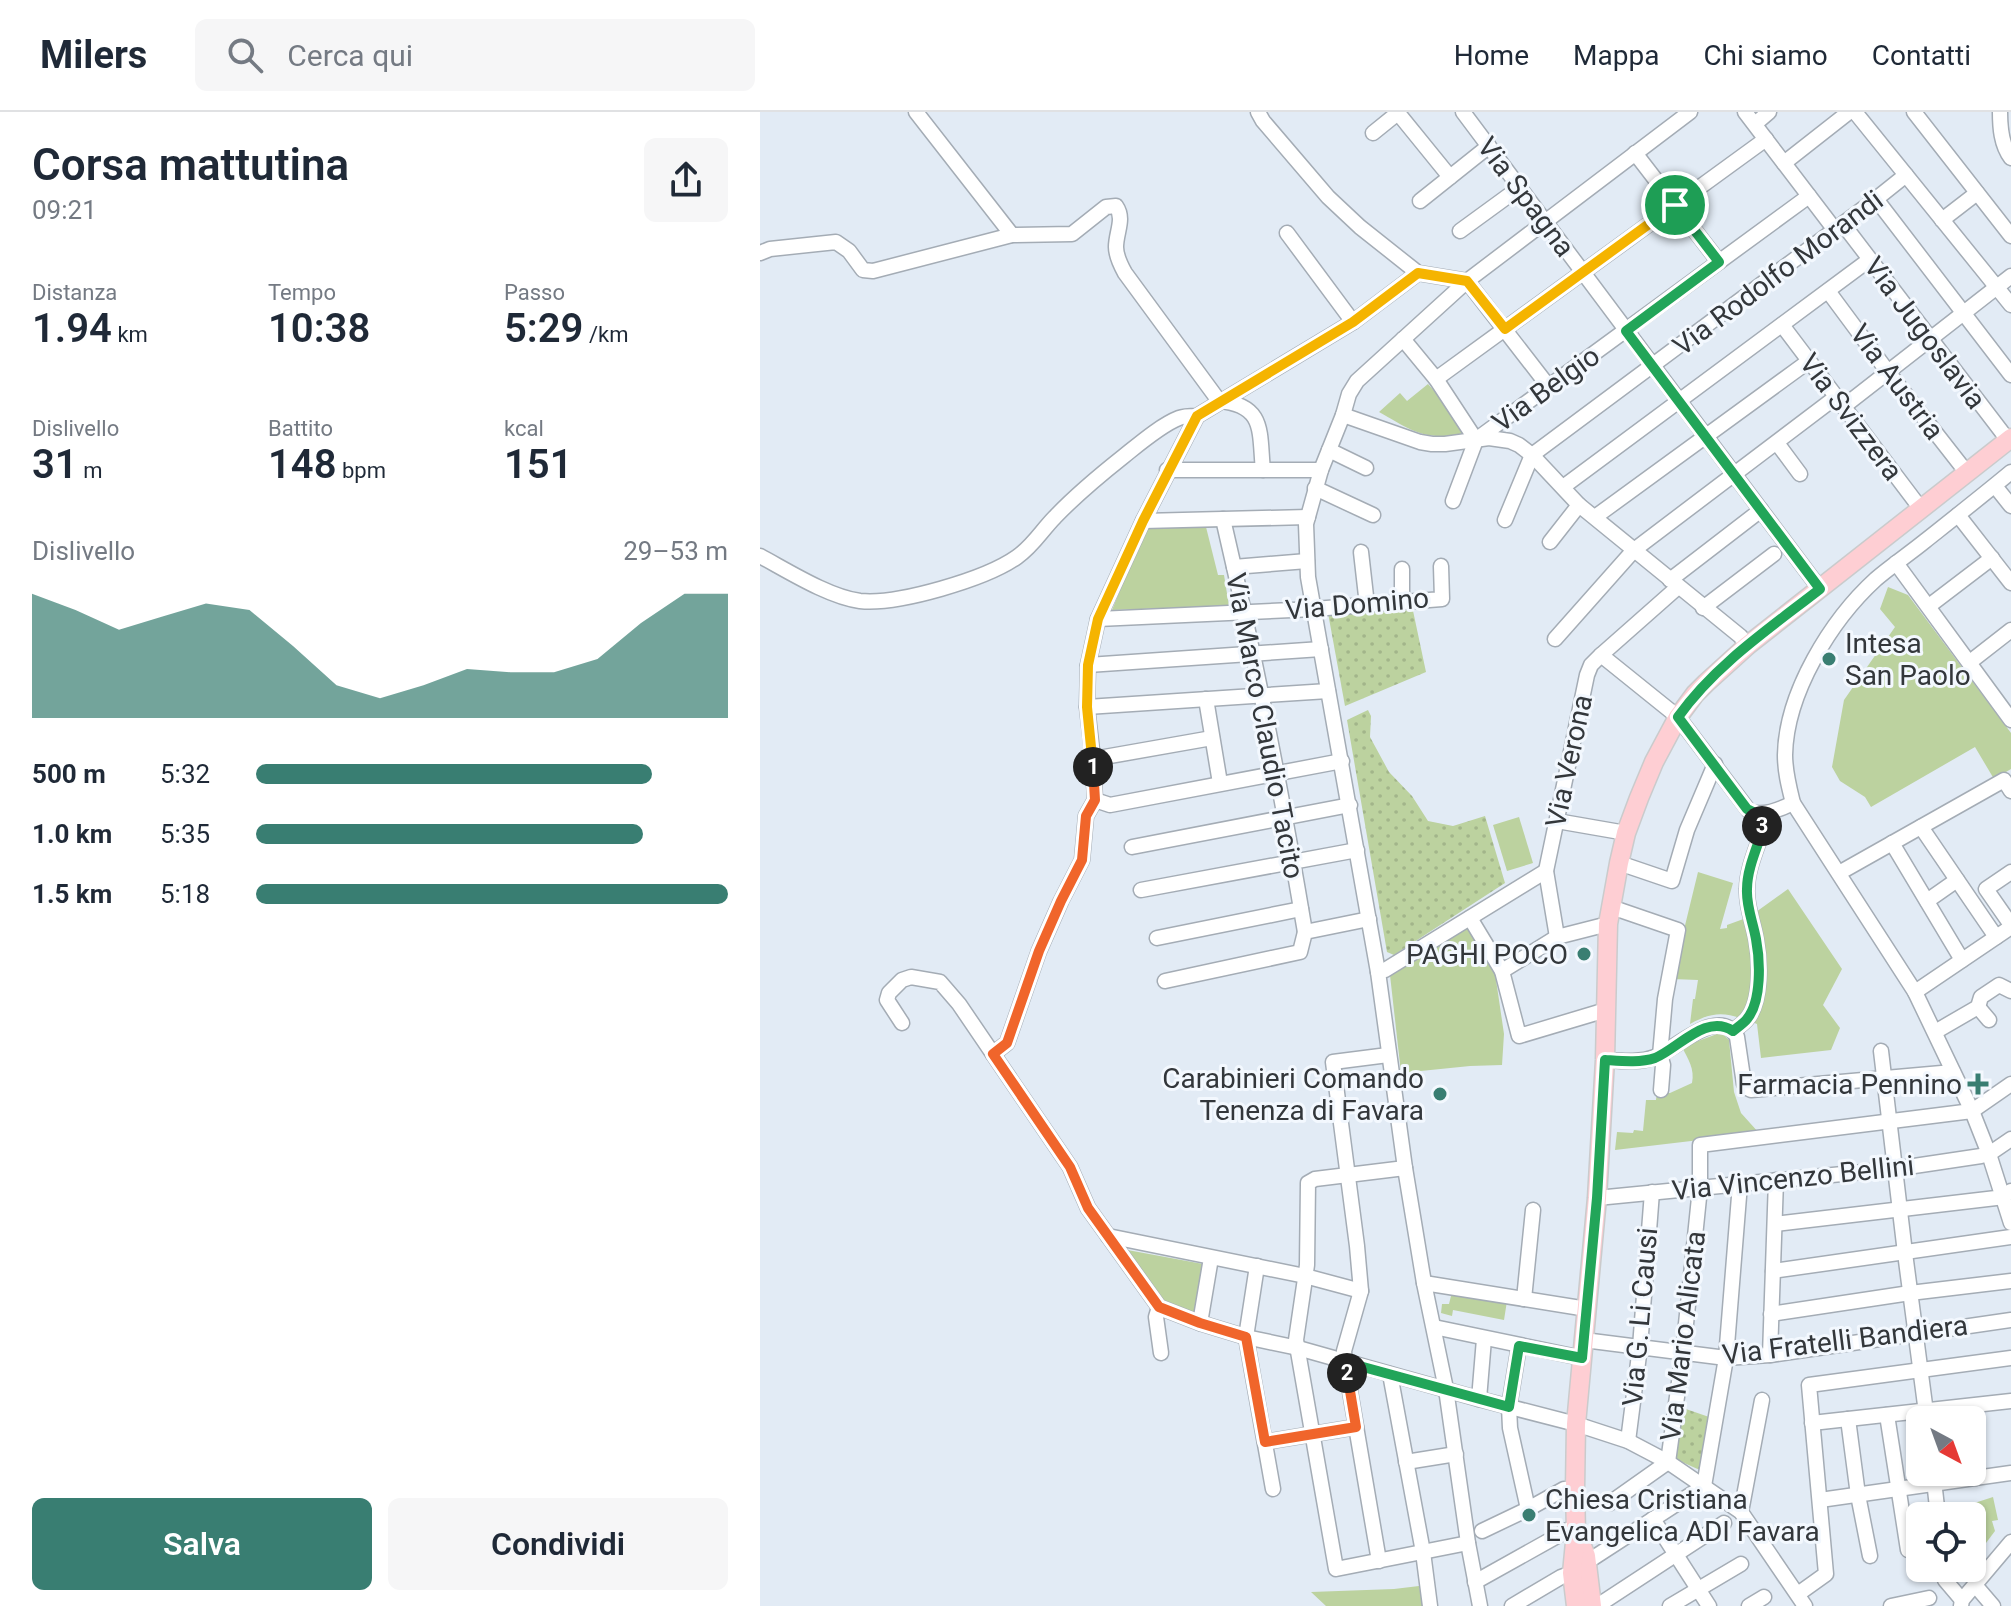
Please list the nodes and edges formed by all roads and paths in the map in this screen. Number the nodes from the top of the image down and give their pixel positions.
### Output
1 (916, 112) edge
2 (1258, 112) edge
3 (1399, 112) edge
4 (1463, 112) edge
5 (1690, 112) edge
6 (1769, 112) edge
7 (1849, 112) edge
8 (1855, 112) edge
9 (1914, 112) edge
10 (2000, 112) edge
11 (1750, 118) edge
12 (1373, 133) dead end
13 (1766, 139) junction
14 (1489, 146) junction
15 (1635, 153) junction
16 (2010, 153) edge
17 (1784, 163) junction
18 (1906, 175) junction
19 (1450, 177) junction
20 (1519, 188) junction
21 (1977, 193) junction
22 (1809, 196) junction
23 (1876, 199) junction
24 (1420, 201) dead end
25 (1675, 205) junction
26 (1942, 220) junction
27 (1544, 222) junction
28 (1839, 227) junction
29 (1460, 231) dead end
30 (1287, 233) dead end
31 (1012, 235) junction
32 (2011, 236) edge
33 (760, 253) edge
34 (1869, 260) junction
35 (1719, 262) junction
36 (1582, 272) junction
37 (1418, 273) junction
38 (2011, 276) edge
39 (1467, 281) junction
40 (1997, 288) junction
41 (1828, 291) junction
42 (2011, 305) edge
43 (1963, 314) junction
44 (1353, 322) junction
45 (1782, 325) junction
46 (1505, 329) junction
47 (1626, 331) junction
48 (1403, 339) junction
49 (1930, 340) junction
50 (1809, 361) junction
51 (1653, 366) junction
52 (1888, 372) junction
53 (2011, 375) edge
54 (1436, 379) junction
55 (1549, 387) junction
56 (1219, 401) junction
57 (1679, 402) junction
58 (1840, 402) junction
59 (1343, 415) junction
60 (1197, 416) junction
61 (1706, 437) junction
62 (2009, 439) edge
63 (1476, 440) junction
64 (1777, 443) junction
65 (1329, 450) junction
66 (1532, 455) junction
67 (1366, 468) dead end
68 (1167, 470) junction
69 (1263, 470) junction
70 (1321, 470) junction
71 (2011, 472) edge
72 (1967, 473) junction
73 (1734, 474) junction
74 (1800, 474) dead end
75 (1995, 486) junction
76 (1563, 487) junction
77 (1315, 488) junction
78 (1453, 501) dead end
79 (1579, 505) junction
80 (2011, 506) edge
81 (1921, 509) junction
82 (1761, 510) junction
83 (1373, 515) dead end
84 (1958, 515) junction
85 (1308, 517) junction
86 (1595, 517) junction
87 (1223, 519) junction
88 (1505, 520) dead end
89 (1143, 521) junction
90 (1550, 542) dead end
91 (1634, 550) junction
92 (1361, 552) dead end
93 (1774, 554) dead end
94 (760, 556) edge
95 (1992, 558) junction
96 (1307, 561) junction
97 (1441, 566) dead end
98 (1893, 566) junction
99 (1234, 567) junction
100 (1402, 569) dead end
101 (2011, 583) edge
102 (1674, 584) junction
103 (1820, 589) junction
104 (1402, 602) junction
105 (1367, 605) junction
106 (1929, 606) junction
107 (1703, 608) junction
108 (1314, 609) junction
109 (1245, 613) junction
110 (1098, 619) junction
111 (2011, 630) edge
112 (1555, 639) dead end
113 (1748, 645) junction
114 (1321, 649) junction
115 (1252, 653) junction
116 (1601, 655) junction
117 (1970, 662) junction
118 (1088, 665) junction
119 (1328, 691) junction
120 (1261, 696) junction
121 (1206, 699) junction
122 (1087, 707) junction
123 (1678, 717) junction
124 (2011, 720) edge
125 (1212, 738) junction
126 (1093, 759) junction
127 (1342, 761) junction
128 (1715, 764) junction
129 (1275, 773) junction
130 (1220, 783) junction
131 (2011, 791) edge
132 (1095, 800) junction
133 (1793, 803) junction
134 (1350, 805) junction
135 (1757, 814) junction
136 (1284, 817) junction
137 (1557, 821) junction
138 (1921, 827) junction
139 (1626, 833) junction
140 (1892, 843) junction
141 (1132, 847) dead end
142 (1357, 850) junction
143 (1294, 861) junction
144 (1619, 863) junction
145 (1546, 871) junction
146 (2011, 872) edge
147 (1839, 873) junction
148 (1957, 880) junction
149 (1141, 890) dead end
150 (1927, 901) junction
151 (1301, 909) junction
152 (1609, 915) junction
153 (1470, 918) junction
154 (1369, 919) junction
155 (2011, 926) edge
156 (1305, 932) junction
157 (1557, 937) junction
158 (1996, 937) junction
159 (1157, 938) dead end
160 (1962, 960) junction
161 (1502, 971) junction
162 (1378, 972) junction
163 (1165, 981) dead end
164 (2011, 991) edge
165 (1915, 992) junction
166 (1978, 1007) junction
167 (1606, 1010) junction
168 (1989, 1020) dead end
169 (902, 1023) dead end
170 (1733, 1031) junction
171 (1935, 1032) junction
172 (1881, 1051) dead end
173 (993, 1054) junction
174 (1388, 1055) junction
175 (1660, 1055) junction
176 (1605, 1060) junction
177 (1953, 1072) junction
178 (1884, 1078) junction
179 (2011, 1084) edge
180 (1661, 1090) dead end
181 (1972, 1111) junction
182 (1889, 1121) junction
183 (2011, 1139) edge
184 (1989, 1154) junction
185 (1405, 1168) junction
186 (1894, 1169) junction
187 (1347, 1174) junction
188 (1776, 1180) junction
189 (1740, 1184) junction
190 (1700, 1188) junction
191 (1652, 1192) junction
192 (2007, 1193) edge
193 (1597, 1198) junction
194 (1899, 1208) junction
195 (1533, 1210) dead end
196 (2011, 1223) edge
197 (1775, 1224) junction
198 (1108, 1236) junction
199 (2011, 1237) edge
200 (1905, 1253) junction
201 (1211, 1258) junction
202 (1257, 1266) junction
203 (1773, 1271) junction
204 (1305, 1276) junction
205 (2011, 1281) edge
206 (1424, 1283) junction
207 (1361, 1291) junction
208 (1910, 1293) junction
209 (1524, 1299) junction
210 (1159, 1307) junction
211 (1587, 1309) junction
212 (1771, 1314) junction
213 (2011, 1320) edge
214 (1200, 1323) junction
215 (1434, 1327) junction
216 (1915, 1333) junction
217 (1246, 1337) junction
218 (1484, 1339) junction
219 (1519, 1346) junction
220 (1640, 1347) junction
221 (1298, 1348) junction
222 (1583, 1349) junction
223 (1161, 1353) dead end
224 (1683, 1353) junction
225 (1770, 1355) junction
226 (1726, 1358) junction
227 (2011, 1358) edge
228 (1345, 1362) junction
229 (1920, 1370) junction
230 (1390, 1374) junction
231 (1446, 1389) junction
232 (1479, 1399) junction
233 (1762, 1400) dead end
234 (2011, 1401) edge
235 (1925, 1406) edge
236 (1509, 1407) junction
237 (1986, 1408) edge
238 (1887, 1415) junction
239 (1906, 1415) edge
240 (1848, 1419) junction
241 (1812, 1423) junction
242 (1576, 1424) junction
243 (1356, 1427) junction
244 (1313, 1434) junction
245 (1628, 1441) junction
246 (1265, 1442) junction
247 (1456, 1454) junction
248 (1406, 1462) junction
249 (1668, 1462) junction
250 (2011, 1473) edge
251 (1986, 1477) edge
252 (1704, 1486) junction
253 (1906, 1486) edge
254 (1273, 1489) dead end
255 (1575, 1489) junction
256 (1897, 1489) junction
257 (1858, 1495) junction
258 (1820, 1500) junction
259 (1610, 1503) dead end
260 (1528, 1509) junction
261 (1741, 1512) junction
262 (1653, 1519) junction
263 (1724, 1523) dead end
264 (1576, 1528) junction
265 (1482, 1531) dead end
266 (1906, 1539) edge
267 (2011, 1542) edge
268 (1468, 1543) junction
269 (1423, 1552) junction
270 (1676, 1555) junction
271 (1870, 1556) dead end
272 (1379, 1561) junction
273 (1741, 1564) dead end
274 (1580, 1567) junction
275 (1475, 1582) junction
276 (1946, 1582) edge
277 (1975, 1585) junction
278 (1698, 1589) junction
279 (1764, 1597) dead end
280 (1929, 1598) dead end
281 (1802, 1600) edge
282 (1962, 1603) edge
283 (1907, 1604) edge
284 (1430, 1606) edge
285 (1480, 1606) edge
286 (1512, 1606) edge
287 (1576, 1606) edge
288 (1594, 1606) edge
289 (1670, 1606) edge
290 (1709, 1606) edge
291 (1749, 1606) edge
292 (1891, 1606) edge
293 (1993, 1606) edge

1 - 31 street
2 - 37 street
3 - 12 street
3 - 19 street
4 - 14 street, Via Spagna
5 - 15 street
6 - 11 street
7 - 17 street
8 - 18 street
9 - 21 street
10 - 16 street
11 - 13 street, Via Jugoslavia
13 - 17 street, Via Jugoslavia
13 - 25 street
14 - 19 street
14 - 20 street, Via Spagna
15 - 25 street
15 - 27 street
17 - 22 street, Via Jugoslavia
18 - 23 street, Via Rodolfo Morandi
18 - 26 street
19 - 24 street
20 - 27 street, Via Spagna
20 - 29 street
21 - 26 street
21 - 32 street
22 - 28 street, Via Jugoslavia
22 - 35 street, Via Belgio
23 - 28 street, Via Rodolfo Morandi
23 - 43 street
25 - 35 street
25 - 36 street
26 - 40 street
27 - 36 street, Via Spagna
27 - 39 street
28 - 34 street, Via Jugoslavia
28 - 51 street, Via Rodolfo Morandi
30 - 44 street
31 - 33 street
31 - 56 street
34 - 41 street
34 - 49 street, Via Jugoslavia
35 - 47 street, Via Belgio
36 - 46 street
36 - 47 street, Via Spagna
37 - 39 street
37 - 44 street
38 - 40 street
39 - 46 street
39 - 48 street
40 - 42 street
40 - 43 street
41 - 45 street
41 - 52 street, Via Austria
43 - 49 street
43 - 53 street
44 - 56 street
45 - 50 street, Via Svizzera
45 - 57 street
46 - 54 street
46 - 55 street
47 - 51 street, Via Spagna
47 - 55 street, Via Belgio
48 - 54 street
48 - 59 street
49 - 52 street
49 - 62 street, Via Jugoslavia
50 - 58 street, Via Svizzera
50 - 61 street
51 - 57 street, Via Spagna
51 - 66 street, Via Rodolfo Morandi
52 - 58 street
52 - 72 street, Via Austria
54 - 63 street
55 - 63 street, Via Belgio
56 - 60 street
56 - 69 street
57 - 61 street, Via Spagna
57 - 76 street
58 - 64 street
58 - 81 street, Via Svizzera
59 - 63 street
59 - 65 street
60 - 68 street
60 - 94 street
61 - 73 street, Via Spagna
61 - 86 street
62 - 72 main road
63 - 66 street
63 - 78 street
64 - 73 street
64 - 74 street
65 - 67 street
65 - 70 street
66 - 76 street
66 - 88 street
68 - 69 street
68 - 89 street
69 - 70 street
70 - 77 street
71 - 75 street
72 - 81 main road
73 - 82 street, Via Spagna
73 - 91 street
75 - 80 street
75 - 84 street
76 - 79 street
77 - 83 street
77 - 85 street
79 - 86 street
79 - 90 street
81 - 103 main road
82 - 102 street, Via Verona
82 - 103 street, Via Spagna
84 - 95 street
84 - 98 street
85 - 87 street
85 - 96 street
86 - 91 street
87 - 89 street
87 - 99 street, Via Marco Claudio Tacito
89 - 110 street
91 - 102 street
91 - 112 street
92 - 105 street
93 - 107 street
95 - 101 street
95 - 106 street
96 - 99 street
96 - 108 street
97 - 104 street, Via Domino
98 - 106 street
98 - 133 street
99 - 109 street, Via Marco Claudio Tacito
100 - 104 street
102 - 107 street
102 - 116 street, Via Verona
103 - 113 main road
104 - 105 street, Via Domino
105 - 108 street, Via Domino
106 - 117 street
107 - 113 street
108 - 109 street, Via Domino
108 - 114 street
109 - 110 street, Via Domino
109 - 115 street, Via Marco Claudio Tacito
110 - 118 street
111 - 117 street
113 - 123 main road
114 - 115 street
114 - 119 street
115 - 118 street
115 - 120 street, Via Marco Claudio Tacito
116 - 123 street, Via Verona
116 - 137 street, Via Verona
117 - 124 street
118 - 122 street
119 - 120 street
119 - 127 street
120 - 121 street
120 - 129 street, Via Marco Claudio Tacito
121 - 122 street
121 - 125 street
122 - 126 street
123 - 128 street, Via Verona
123 - 139 main road
125 - 126 street
125 - 130 street
126 - 132 street
127 - 129 street
127 - 134 street
128 - 135 street, Via Verona
128 - 144 street
129 - 130 street
129 - 136 street, Via Marco Claudio Tacito
130 - 132 street
131 - 138 street
132 - 173 street
133 - 135 street
133 - 147 street
134 - 136 street
134 - 142 street
135 - 170 street
136 - 141 street
136 - 143 street, Via Marco Claudio Tacito
137 - 139 street
137 - 145 street, Via Verona
138 - 140 street
138 - 148 street
139 - 144 main road
140 - 147 street
140 - 150 street
142 - 143 street
142 - 154 street
143 - 149 street
143 - 151 street, Via Marco Claudio Tacito
144 - 152 main road
145 - 153 street
145 - 157 street
146 - 155 street
147 - 165 street
148 - 150 street
148 - 158 street
150 - 160 street
151 - 156 street, Via Marco Claudio Tacito
151 - 159 street
152 - 157 street
152 - 167 main road
152 - 175 street
153 - 161 street
153 - 162 street
154 - 156 street
154 - 162 street
155 - 158 street
156 - 163 street
157 - 161 street
158 - 160 street
160 - 165 street
161 - 167 street
162 - 174 street
164 - 166 street
165 - 171 street
166 - 168 street
166 - 171 street
167 - 176 main road
169 - 173 street
170 - 175 street
170 - 178 street
171 - 177 street
172 - 178 street
173 - 198 street
174 - 185 street
174 - 187 street
175 - 176 street
175 - 180 street
176 - 193 main road
177 - 178 street
177 - 181 street
178 - 182 street
179 - 181 street
181 - 182 street
181 - 184 street
182 - 186 street
182 - 190 street, Via Mario Alicata
183 - 184 street
184 - 186 street, Via Vincenzo Bellini
184 - 192 street
185 - 187 street
185 - 206 street
186 - 188 street, Via Vincenzo Bellini
186 - 194 street
187 - 204 street
187 - 207 street
188 - 189 street, Via Vincenzo Bellini
188 - 197 street
189 - 190 street, Via Vincenzo Bellini
189 - 226 street
190 - 191 street, Via Vincenzo Bellini
190 - 224 street, Via Mario Alicata
191 - 193 street, Via Vincenzo Bellini
191 - 220 street, Via G. Li Causi
192 - 194 street
192 - 196 street
193 - 211 main road
194 - 197 street
194 - 200 street
195 - 209 street
197 - 203 street
198 - 201 street
198 - 210 street
199 - 200 street
200 - 203 street
200 - 208 street
201 - 202 street
201 - 214 street
202 - 204 street
202 - 217 street
203 - 212 street
204 - 207 street
204 - 221 street
205 - 208 street
206 - 209 street
206 - 215 street
207 - 228 street
208 - 212 street
208 - 216 street
209 - 211 street
210 - 214 street
210 - 223 street
211 - 222 main road
212 - 225 street
213 - 216 street, Via Fratelli Bandiera
214 - 217 street
215 - 218 street, Via Fratelli Bandiera
215 - 231 street
216 - 225 street, Via Fratelli Bandiera
216 - 229 street
217 - 221 street
217 - 246 street
218 - 219 street, Via Fratelli Bandiera
218 - 232 street
219 - 222 street, Via Fratelli Bandiera
219 - 236 street
220 - 222 street, Via Fratelli Bandiera
220 - 224 street, Via Fratelli Bandiera
220 - 245 street, Via G. Li Causi
221 - 228 street
221 - 244 street
222 - 242 main road
224 - 226 street, Via Fratelli Bandiera
224 - 249 street, Via Mario Alicata
225 - 226 street, Via Fratelli Bandiera
226 - 252 street
227 - 229 street
228 - 230 street
228 - 243 street
229 - 235 street
229 - 241 street
230 - 231 street
230 - 248 street
231 - 232 street
231 - 247 street
232 - 236 street
233 - 261 street
234 - 237 street
236 - 242 street
236 - 260 street
238 - 239 street
238 - 240 street
238 - 256 street
240 - 241 street
240 - 257 street
241 - 258 street
242 - 245 street
242 - 255 main road
243 - 244 street
243 - 272 street
244 - 246 street
244 - 272 street
245 - 249 street
246 - 254 street
247 - 248 street
247 - 268 street
248 - 269 street
249 - 252 street
249 - 259 street, Via Mario Alicata
250 - 251 street
252 - 261 street
252 - 262 street
253 - 256 street
255 - 260 street
255 - 264 main road
256 - 257 street
256 - 266 street
257 - 258 street
257 - 271 street
258 - 281 street
260 - 265 street
261 - 281 street
262 - 270 street
262 - 274 street
263 - 270 street
264 - 274 main road
264 - 275 street
267 - 277 street
268 - 269 street
268 - 275 street
269 - 272 street
269 - 284 street
270 - 278 street
270 - 288 street
273 - 278 street
274 - 286 street
274 - 287 main road
274 - 288 main road
275 - 285 street
276 - 282 street
277 - 282 street
277 - 293 street
278 - 289 street
278 - 290 street
279 - 291 street
280 - 283 street
283 - 292 street

